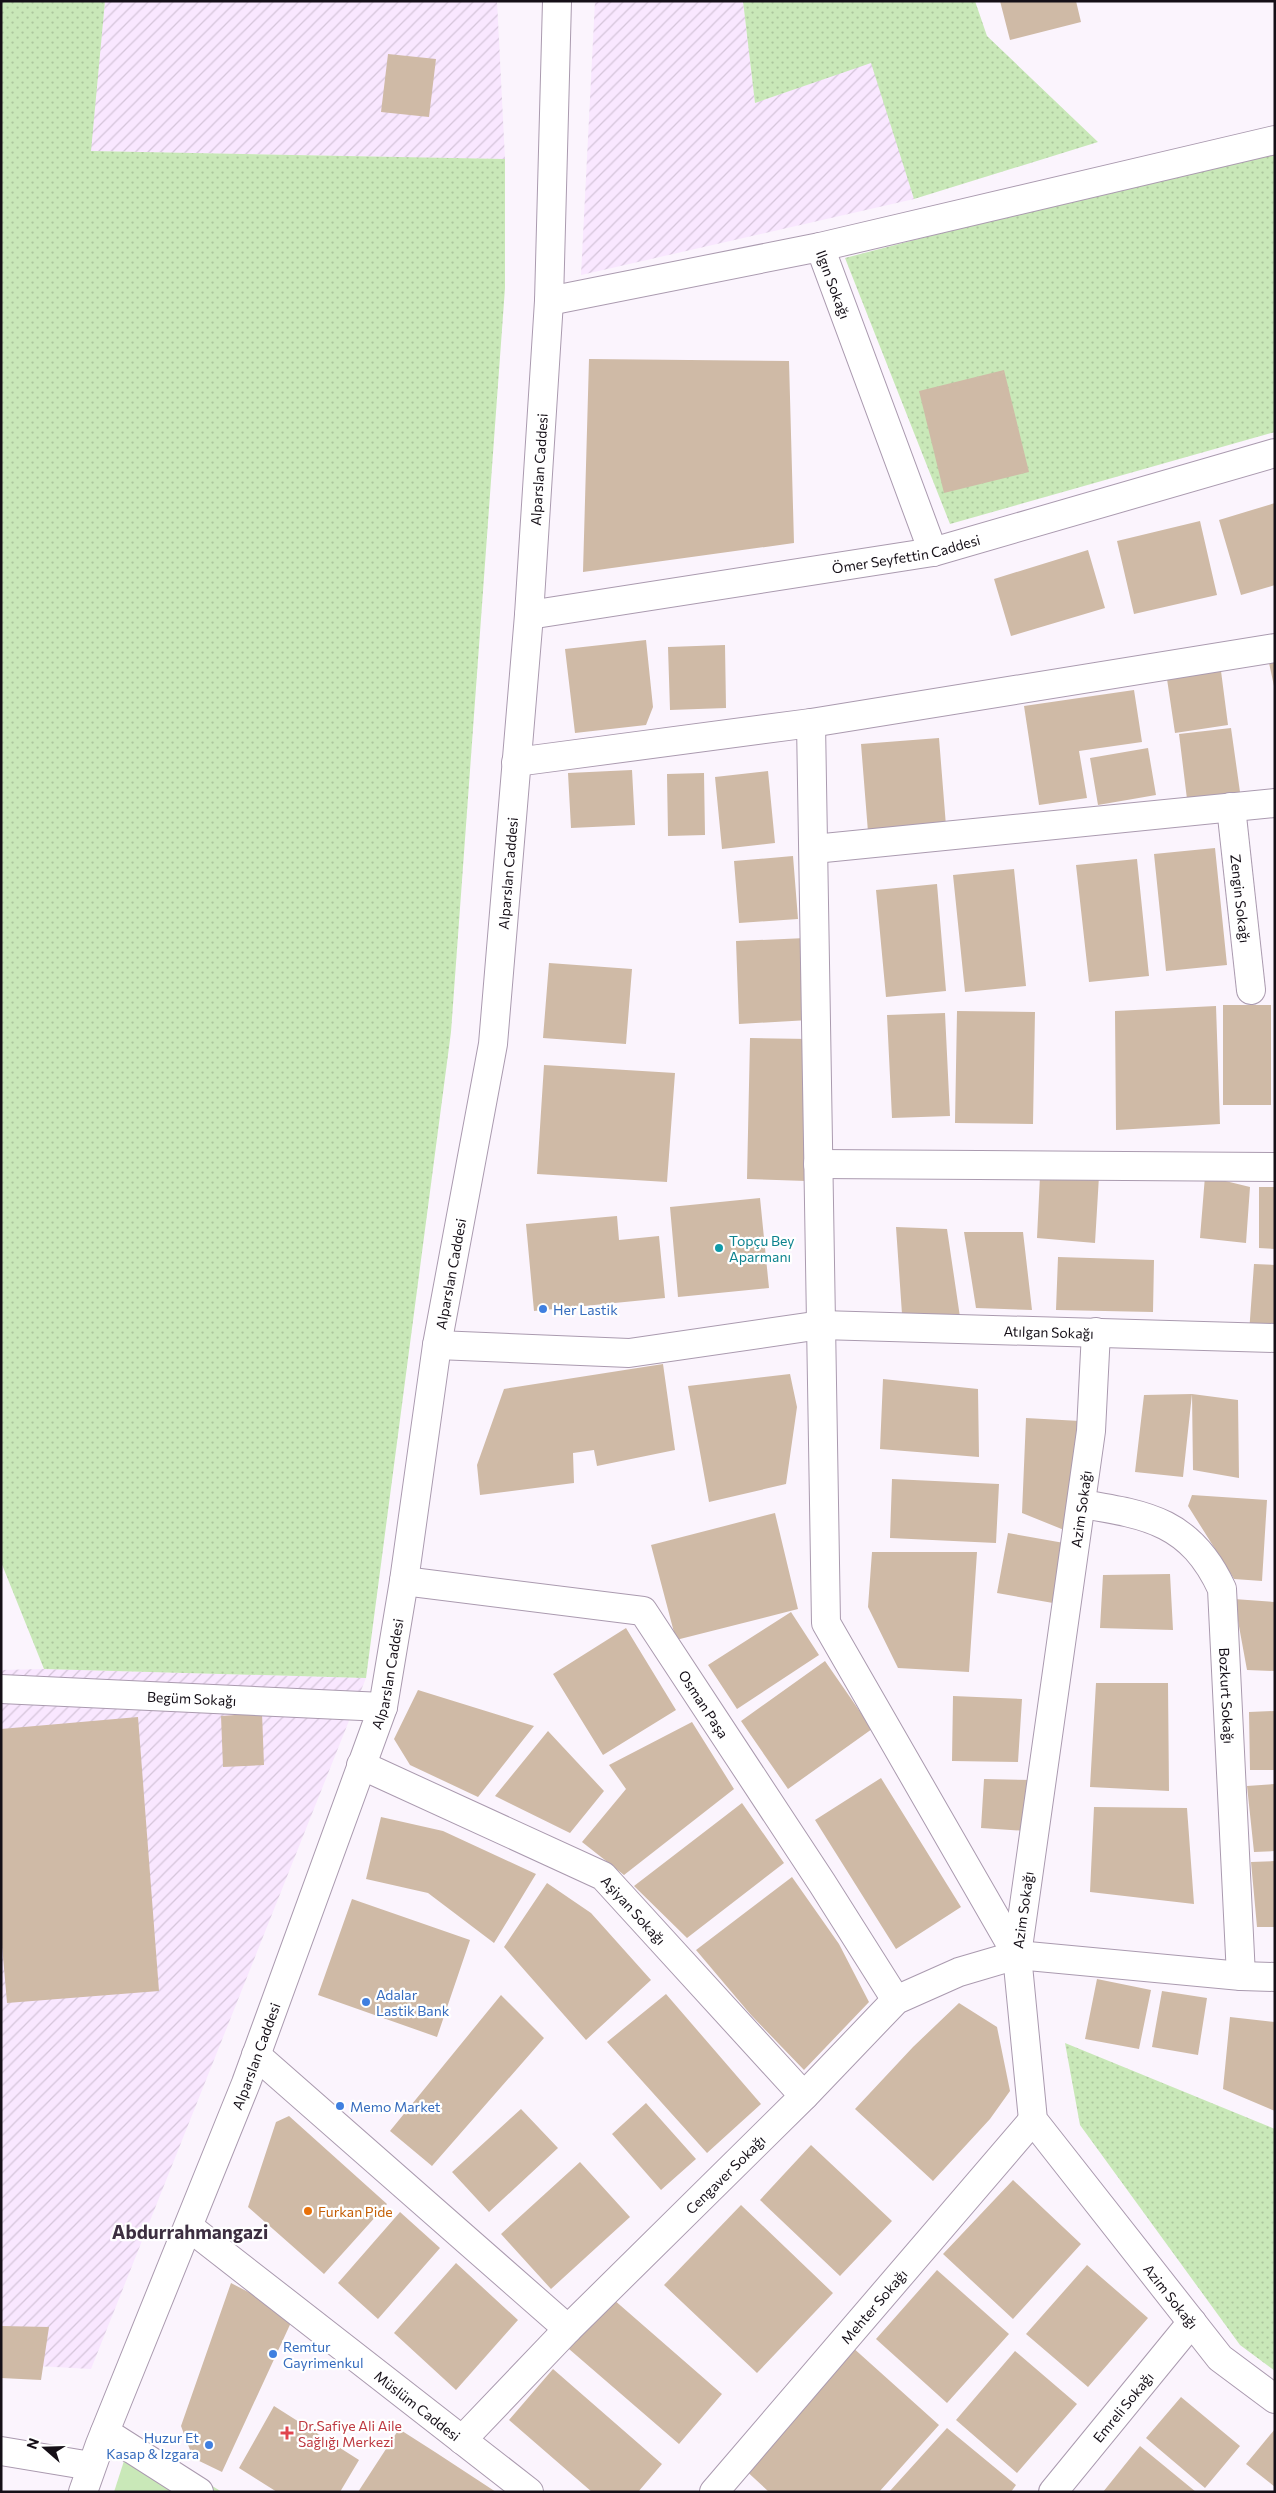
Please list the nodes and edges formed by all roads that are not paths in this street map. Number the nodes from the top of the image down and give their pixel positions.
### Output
1 (557, 1) edge
2 (1275, 140) edge
3 (820, 247) junction
4 (549, 301) junction
5 (1275, 453) edge
6 (933, 552) junction
7 (529, 615) junction
8 (1275, 648) edge
9 (811, 723) junction
10 (516, 762) junction
11 (1275, 803) edge
12 (1231, 807) junction
13 (814, 849) junction
14 (1250, 990) dead end
15 (818, 1164) junction
16 (1275, 1167) edge
17 (821, 1325) junction
18 (1096, 1332) junction
19 (1275, 1338) edge
20 (437, 1345) junction
21 (1082, 1504) junction
22 (404, 1581) junction
23 (1, 1689) edge
24 (382, 1706) junction
25 (361, 1765) junction
26 (1017, 1955) junction
27 (1241, 1976) junction
28 (1275, 1977) edge
29 (896, 2000) junction
30 (256, 2055) junction
31 (804, 2096) junction
32 (1033, 2120) junction
33 (189, 2226) junction
34 (1192, 2322) junction
35 (568, 2329) junction
36 (1275, 2399) edge
37 (105, 2432) junction
38 (462, 2440) junction
39 (1, 2451) edge
40 (91, 2466) junction
41 (83, 2492) edge
42 (198, 2492) edge
43 (529, 2492) edge
44 (714, 2492) edge
45 (1053, 2492) edge

1 - 4 street, Alparslan Caddesi
2 - 3 street
3 - 4 street, Ilgın Sokağı
3 - 6 street, Ilgın Sokağı
4 - 7 street, Alparslan Caddesi
5 - 6 street, Ömer Seyfettin Caddesi
6 - 7 street, Ömer Seyfettin Caddesi
7 - 10 street, Alparslan Caddesi
8 - 9 street
9 - 10 street
9 - 13 street
10 - 20 street, Alparslan Caddesi
11 - 12 street
12 - 13 street
12 - 14 street, Zengin Sokağı
13 - 15 street
15 - 16 street
15 - 17 street
17 - 18 street, Atılgan Sokağı
17 - 20 street, Atılgan Sokağı
17 - 26 street
18 - 19 street, Atılgan Sokağı
18 - 21 street, Azim Sokağı
20 - 22 street, Alparslan Caddesi
21 - 26 street, Azim Sokağı
21 - 27 street, Bozkurt Sokağı
22 - 24 street, Alparslan Caddesi
22 - 29 street, Osman Paşa
23 - 24 street, Begüm Sokağı
24 - 25 street, Alparslan Caddesi
25 - 30 street, Alparslan Caddesi
25 - 31 street, Aşiyan Sokağı
26 - 27 street
26 - 29 street, Cengaver Sokağı
26 - 32 street, Azim Sokağı
27 - 28 street
29 - 31 street, Cengaver Sokağı
30 - 33 street, Alparslan Caddesi
30 - 35 street
31 - 35 street, Cengaver Sokağı
32 - 34 street, Azim Sokağı
32 - 44 street, Mehter Sokağı
33 - 37 street, Alparslan Caddesi
33 - 38 street, Müslüm Caddesi
34 - 36 street, Azim Sokağı
34 - 45 street, Emreli Sokağı
35 - 38 street, Cengaver Sokağı
37 - 40 street, Alparslan Caddesi
37 - 42 street
38 - 43 street, Müslüm Caddesi
39 - 40 street
40 - 41 street, Alparslan Caddesi

